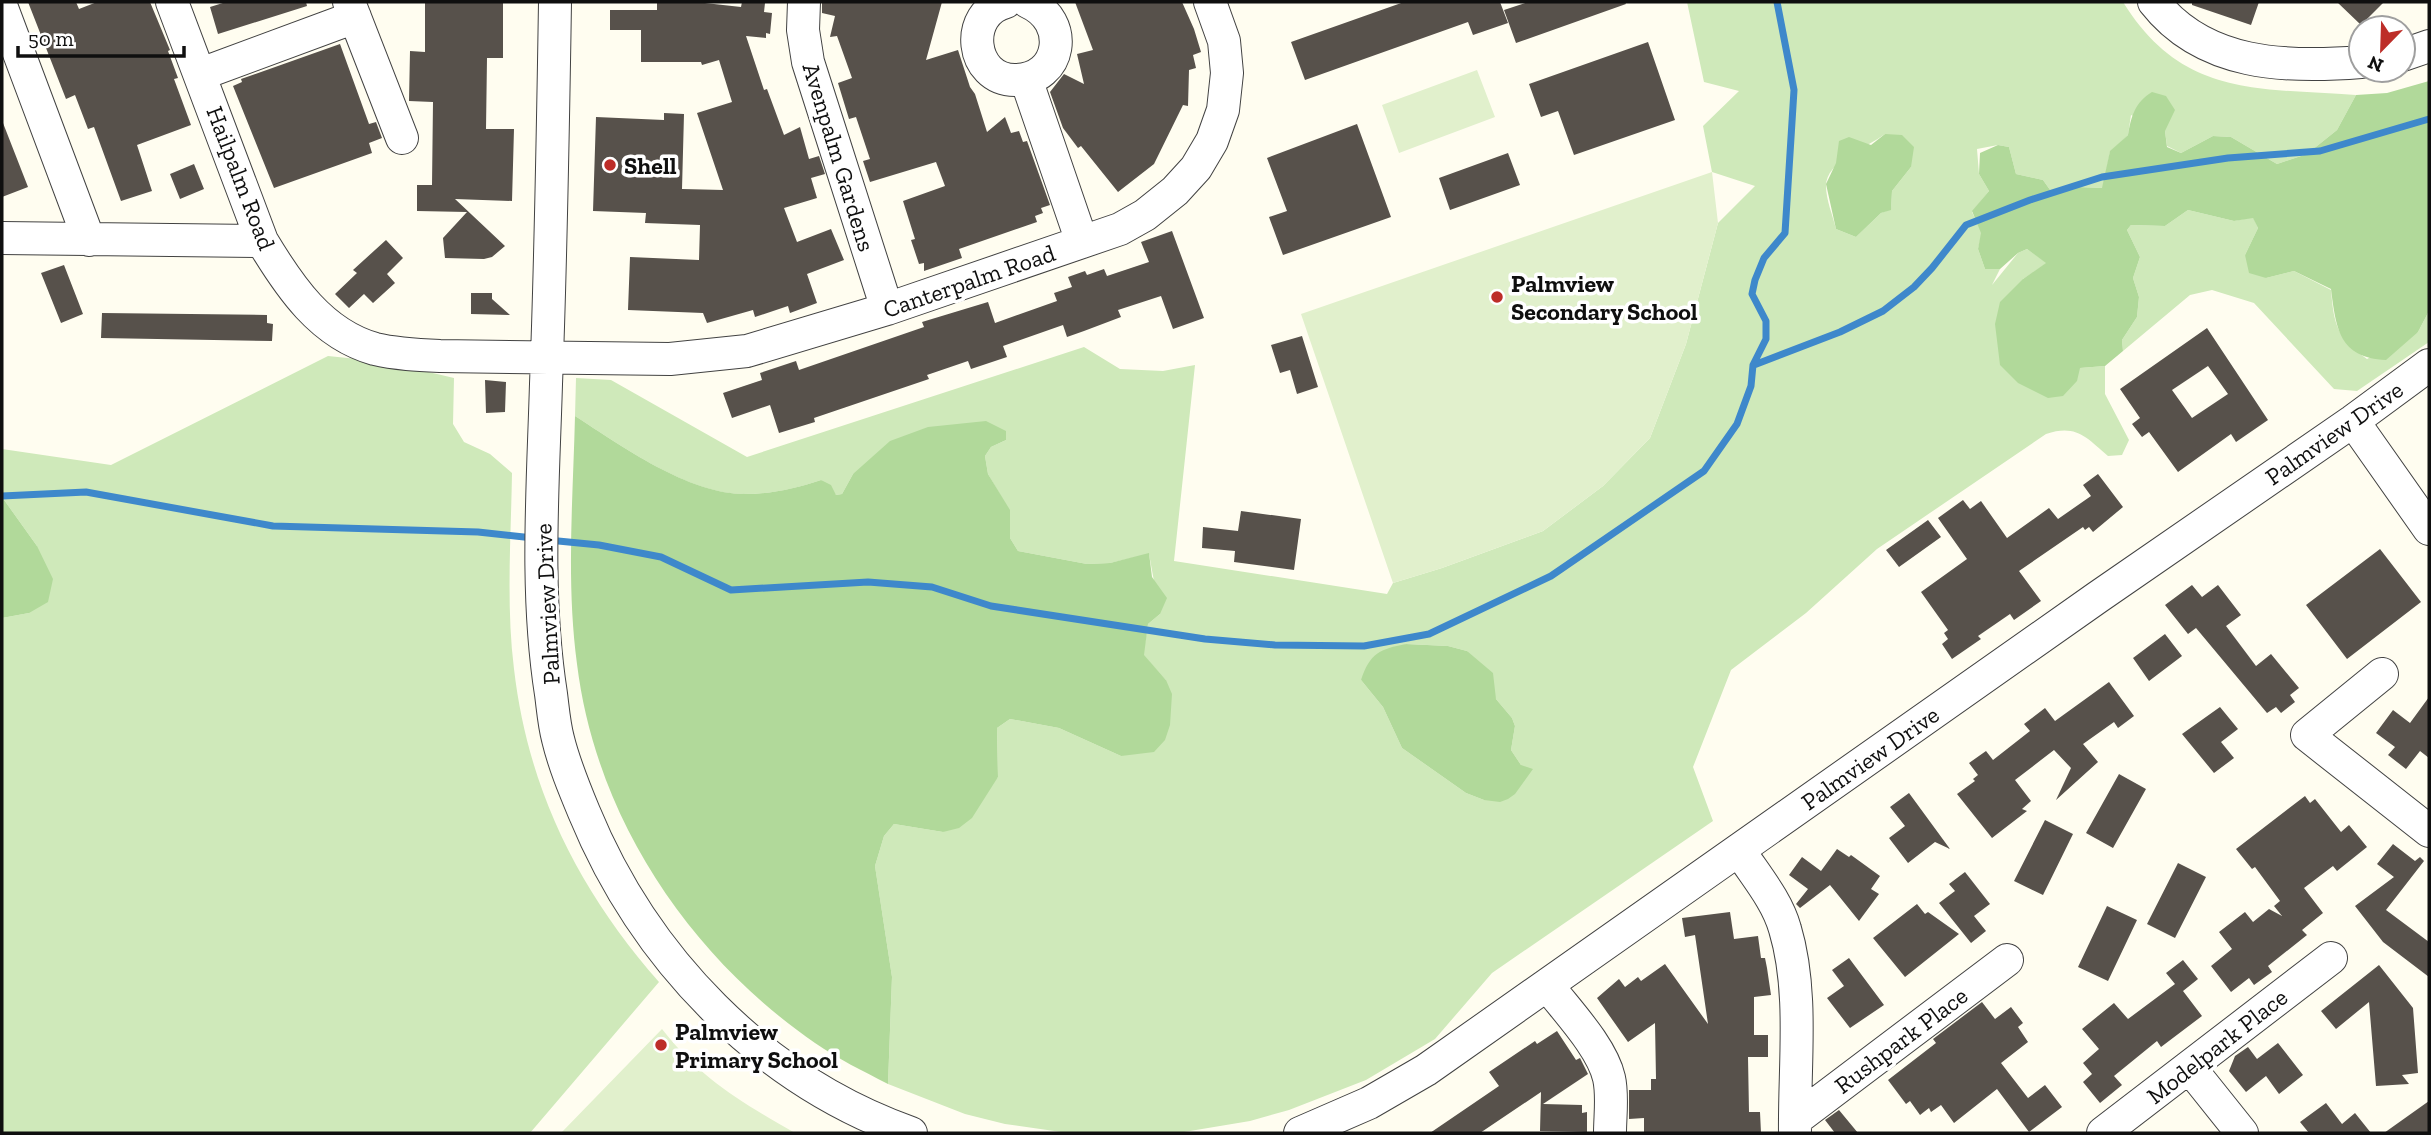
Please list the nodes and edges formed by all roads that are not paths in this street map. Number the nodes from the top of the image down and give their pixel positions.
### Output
1 (173, 2) edge
2 (555, 2) edge
3 (804, 2) edge
4 (1006, 2) edge
5 (1028, 2) edge
6 (1210, 2) edge
7 (2154, 2) edge
8 (2, 8) edge
9 (352, 10) edge
10 (2347, 63) edge
11 (201, 74) junction
12 (1026, 79) junction
13 (402, 138) dead end
14 (2, 238) edge
15 (89, 240) junction
16 (262, 241) junction
17 (1082, 242) junction
18 (887, 309) junction
19 (547, 357) junction
20 (2429, 365) edge
21 (2353, 421) junction
22 (2429, 529) edge
23 (2382, 674) dead end
24 (2429, 831) edge
25 (1739, 850) junction
26 (2331, 958) dead end
27 (2007, 960) dead end
28 (1548, 986) junction
29 (2190, 1068) junction
30 (1795, 1127) edge
31 (911, 1133) edge
32 (1300, 1133) edge
33 (1610, 1133) edge
34 (2103, 1133) edge
35 (2242, 1133) edge

1 - 11 street, Hailpalm Road
2 - 19 street, Palmview Drive
3 - 18 street, Avenpalm Gardens
4 - 12 street
5 - 12 street
6 - 17 street, Canterpalm Road
7 - 10 street
8 - 15 street
9 - 11 street
9 - 13 street
11 - 16 street, Hailpalm Road
12 - 17 street
14 - 15 street
15 - 16 street
16 - 19 street, Hailpalm Road
17 - 18 street, Canterpalm Road
18 - 19 street, Canterpalm Road
19 - 31 street, Palmview Drive
20 - 21 street, Palmview Drive
21 - 22 street
21 - 25 street, Palmview Drive
23 - 24 street
25 - 28 street, Palmview Drive
25 - 30 street
26 - 29 street, Modelpark Place
27 - 30 street, Rushpark Place
28 - 32 street, Palmview Drive
28 - 33 street
29 - 34 street, Modelpark Place
29 - 35 street

